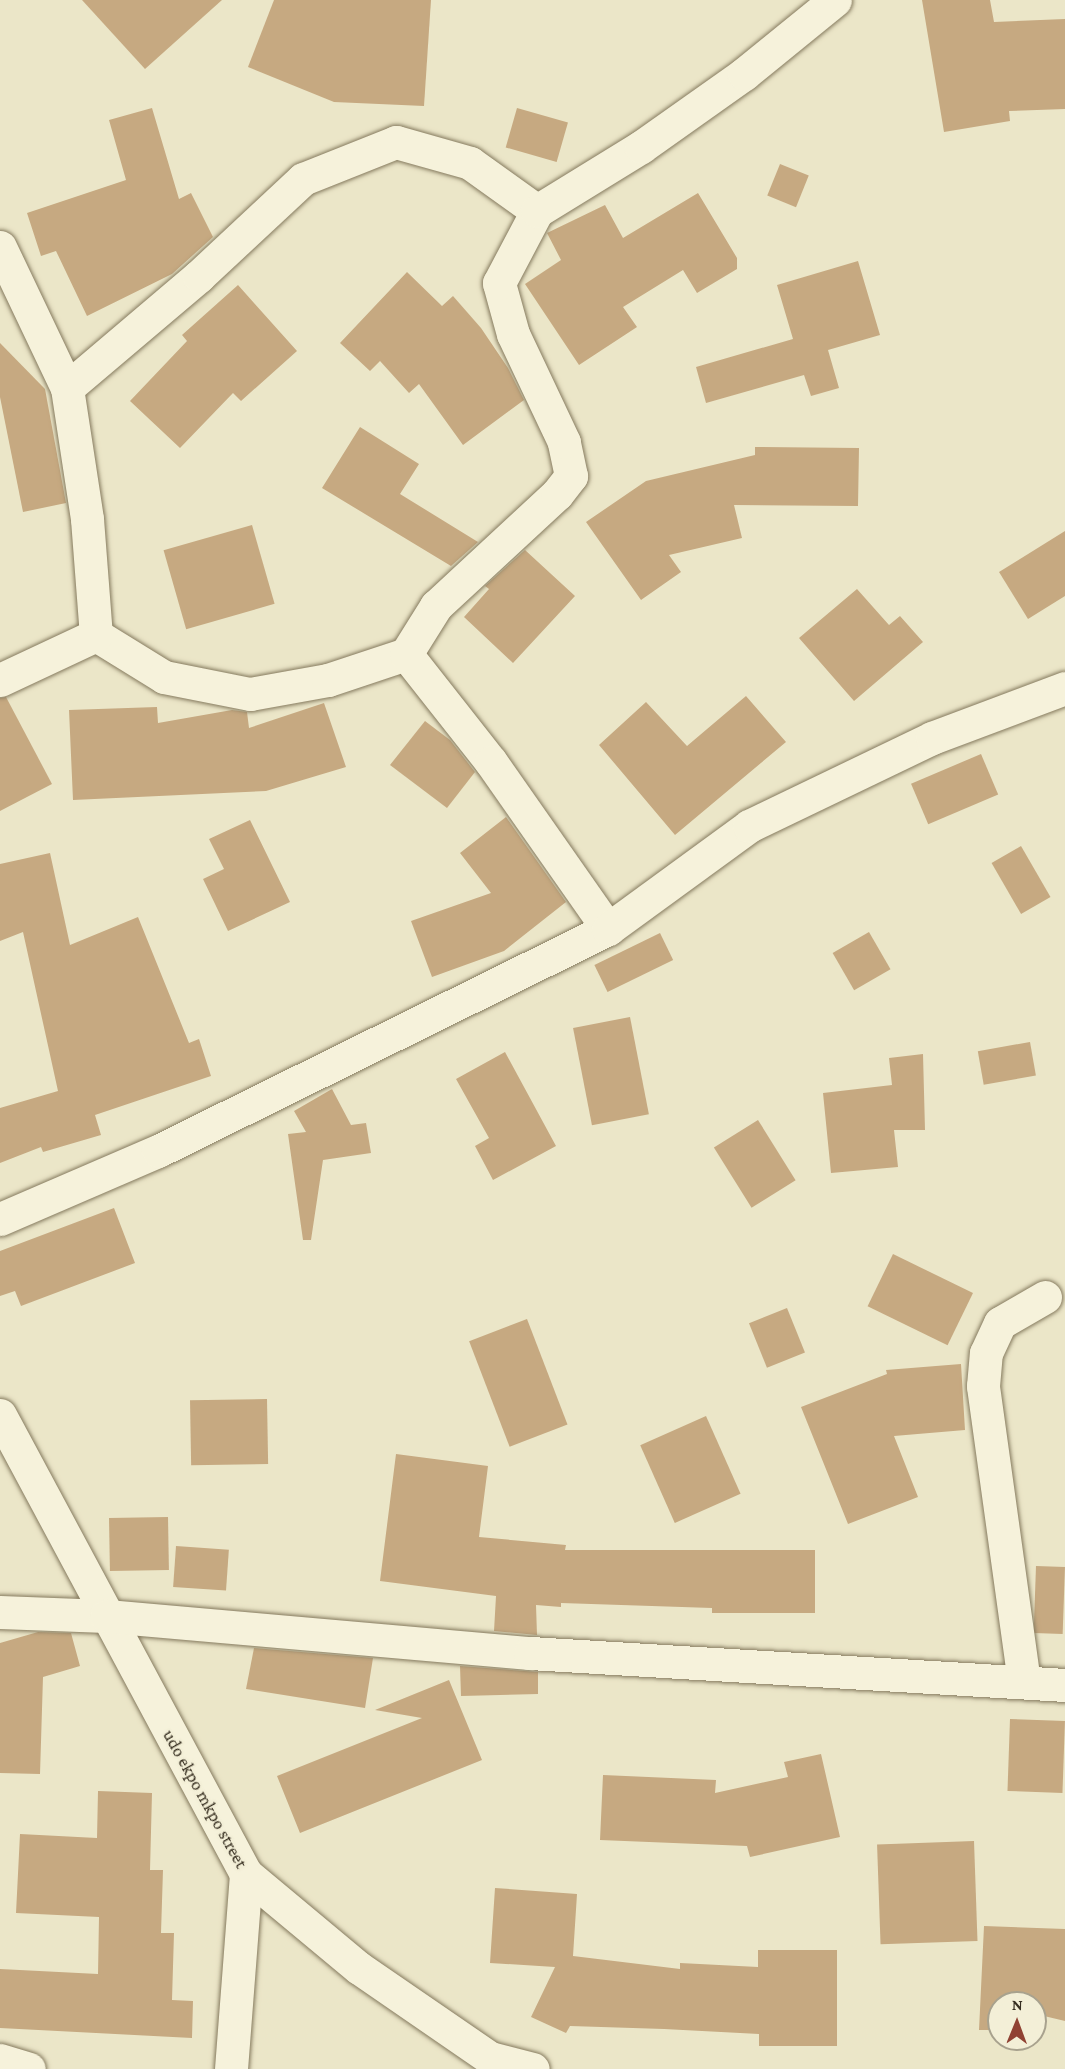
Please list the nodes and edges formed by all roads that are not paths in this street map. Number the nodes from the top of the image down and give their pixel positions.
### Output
1 (835, 0) edge
2 (537, 211) junction
3 (0, 247) edge
4 (67, 388) junction
5 (96, 635) junction
6 (406, 654) junction
7 (0, 680) edge
8 (1065, 688) edge
9 (608, 929) junction
10 (0, 1219) edge
11 (1045, 1297) dead end
12 (0, 1415) edge
13 (0, 1612) edge
14 (106, 1616) junction
15 (1024, 1682) junction
16 (1065, 1685) edge
17 (246, 1874) junction
18 (0, 2060) edge
19 (30, 2069) edge
20 (231, 2069) edge
21 (533, 2069) edge

1 - 2 street
2 - 4 street
2 - 6 street
3 - 4 street
4 - 5 street
5 - 6 street
5 - 7 street
6 - 9 street
8 - 9 street
9 - 10 street
11 - 15 street
12 - 14 street, udo ekpo mkpo street
13 - 14 street
14 - 15 street
14 - 17 street, udo ekpo mkpo street
15 - 16 street
17 - 20 street
17 - 21 street, udo ekpo mkpo street
18 - 19 street

